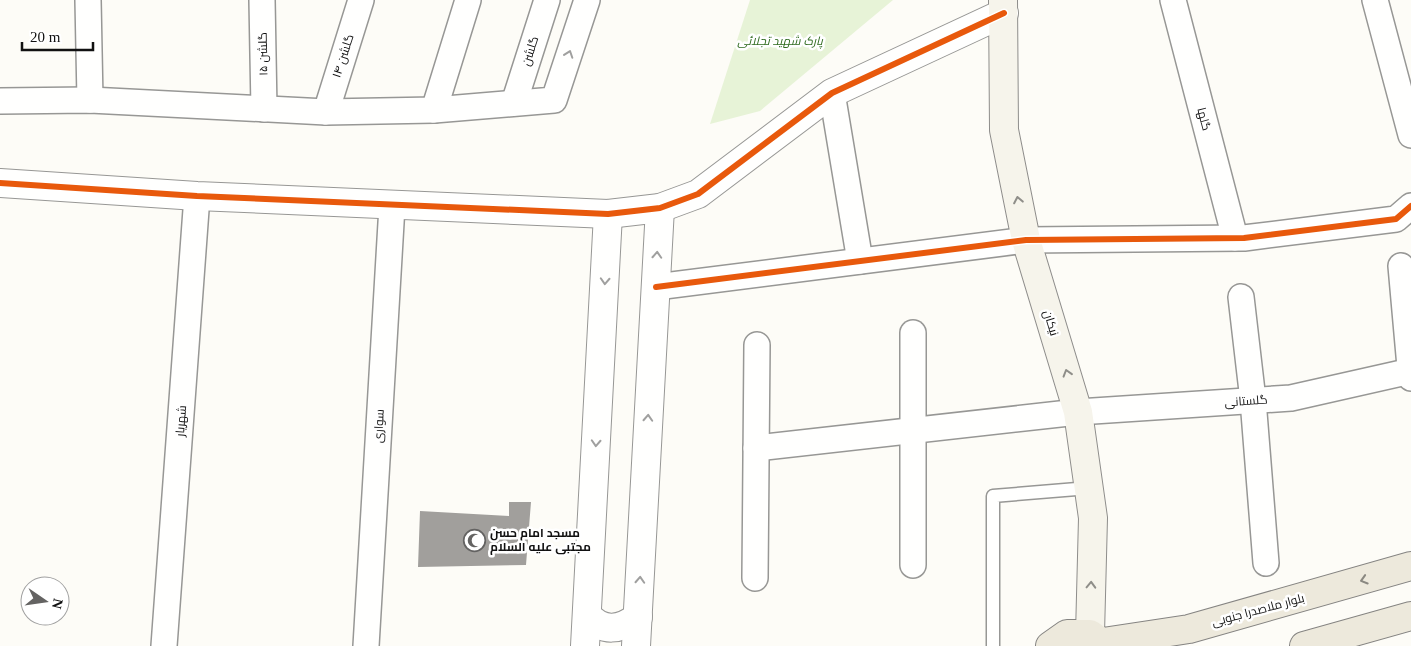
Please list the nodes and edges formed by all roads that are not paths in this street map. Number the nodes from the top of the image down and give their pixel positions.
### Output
1 (88, 0) edge
2 (262, 0) edge
3 (361, 0) edge
4 (468, 0) edge
5 (547, 0) edge
6 (587, 0) edge
7 (1173, 0) edge
8 (1375, 0) edge
9 (1006, 4) edge
10 (832, 93) junction
11 (90, 100) junction
12 (0, 101) edge
13 (514, 103) junction
14 (264, 109) junction
15 (434, 110) junction
16 (326, 112) junction
17 (1411, 135) edge
18 (0, 183) edge
19 (197, 196) junction
20 (392, 206) junction
21 (1411, 206) edge
22 (660, 208) junction
23 (608, 214) junction
24 (1235, 238) junction
25 (1026, 240) junction
26 (860, 261) junction
27 (1401, 266) dead end
28 (656, 287) junction
29 (1241, 297) dead end
30 (913, 334) dead end
31 (757, 345) dead end
32 (1411, 373) edge
33 (1253, 400) junction
34 (1078, 412) junction
35 (914, 430) junction
36 (756, 448) junction
37 (1089, 488) junction
38 (1266, 563) dead end
39 (912, 564) dead end
40 (1411, 566) edge
41 (755, 578) dead end
42 (587, 615) junction
43 (1411, 616) edge
44 (638, 617) junction
45 (1183, 638) edge
46 (1099, 640) edge
47 (164, 646) edge
48 (366, 646) edge
49 (585, 646) edge
50 (636, 646) edge
51 (993, 646) edge
52 (1050, 646) edge
53 (1304, 646) edge

1 - 11 street
2 - 14 street, گلشن ۱۵
3 - 16 street, گلشن ۱۴
4 - 15 street
5 - 13 street, گلشن
13 -> 6 street
7 - 24 street, گلها
8 - 17 street
9 - 10 street
25 -> 9 main road, نیکان
10 - 22 street
10 - 26 street
11 - 12 street
11 - 14 street
13 - 15 street
14 - 16 street
15 - 16 street
18 - 19 street
19 - 20 street
19 - 47 street, شهریار
20 - 23 street
20 - 48 street, سواری
21 - 24 street
22 - 23 street
28 -> 22 street
23 -> 42 street
24 - 25 street
25 - 26 street
34 -> 25 main road, نیکان
26 - 28 street
27 - 32 street
44 -> 28 street
29 - 33 street
30 - 35 street
31 - 36 street
32 - 33 street, گلستانی
33 - 34 street, گلستانی
33 - 38 street
34 - 35 street, گلستانی
34 - 37 main road, نیکان
35 - 36 street, گلستانی
35 - 39 street
36 - 41 street
46 -> 37 main road, نیکان
37 - 51 lane
40 -> 45 main road, بلوار ملاصدرا جنوبی
42 - 44 street
42 - 49 street
43 - 53 main road
44 - 50 street
45 - 46 main road, بلوار ملاصدرا جنوبی
46 - 52 main road, بلوار ملاصدرا جنوبی

